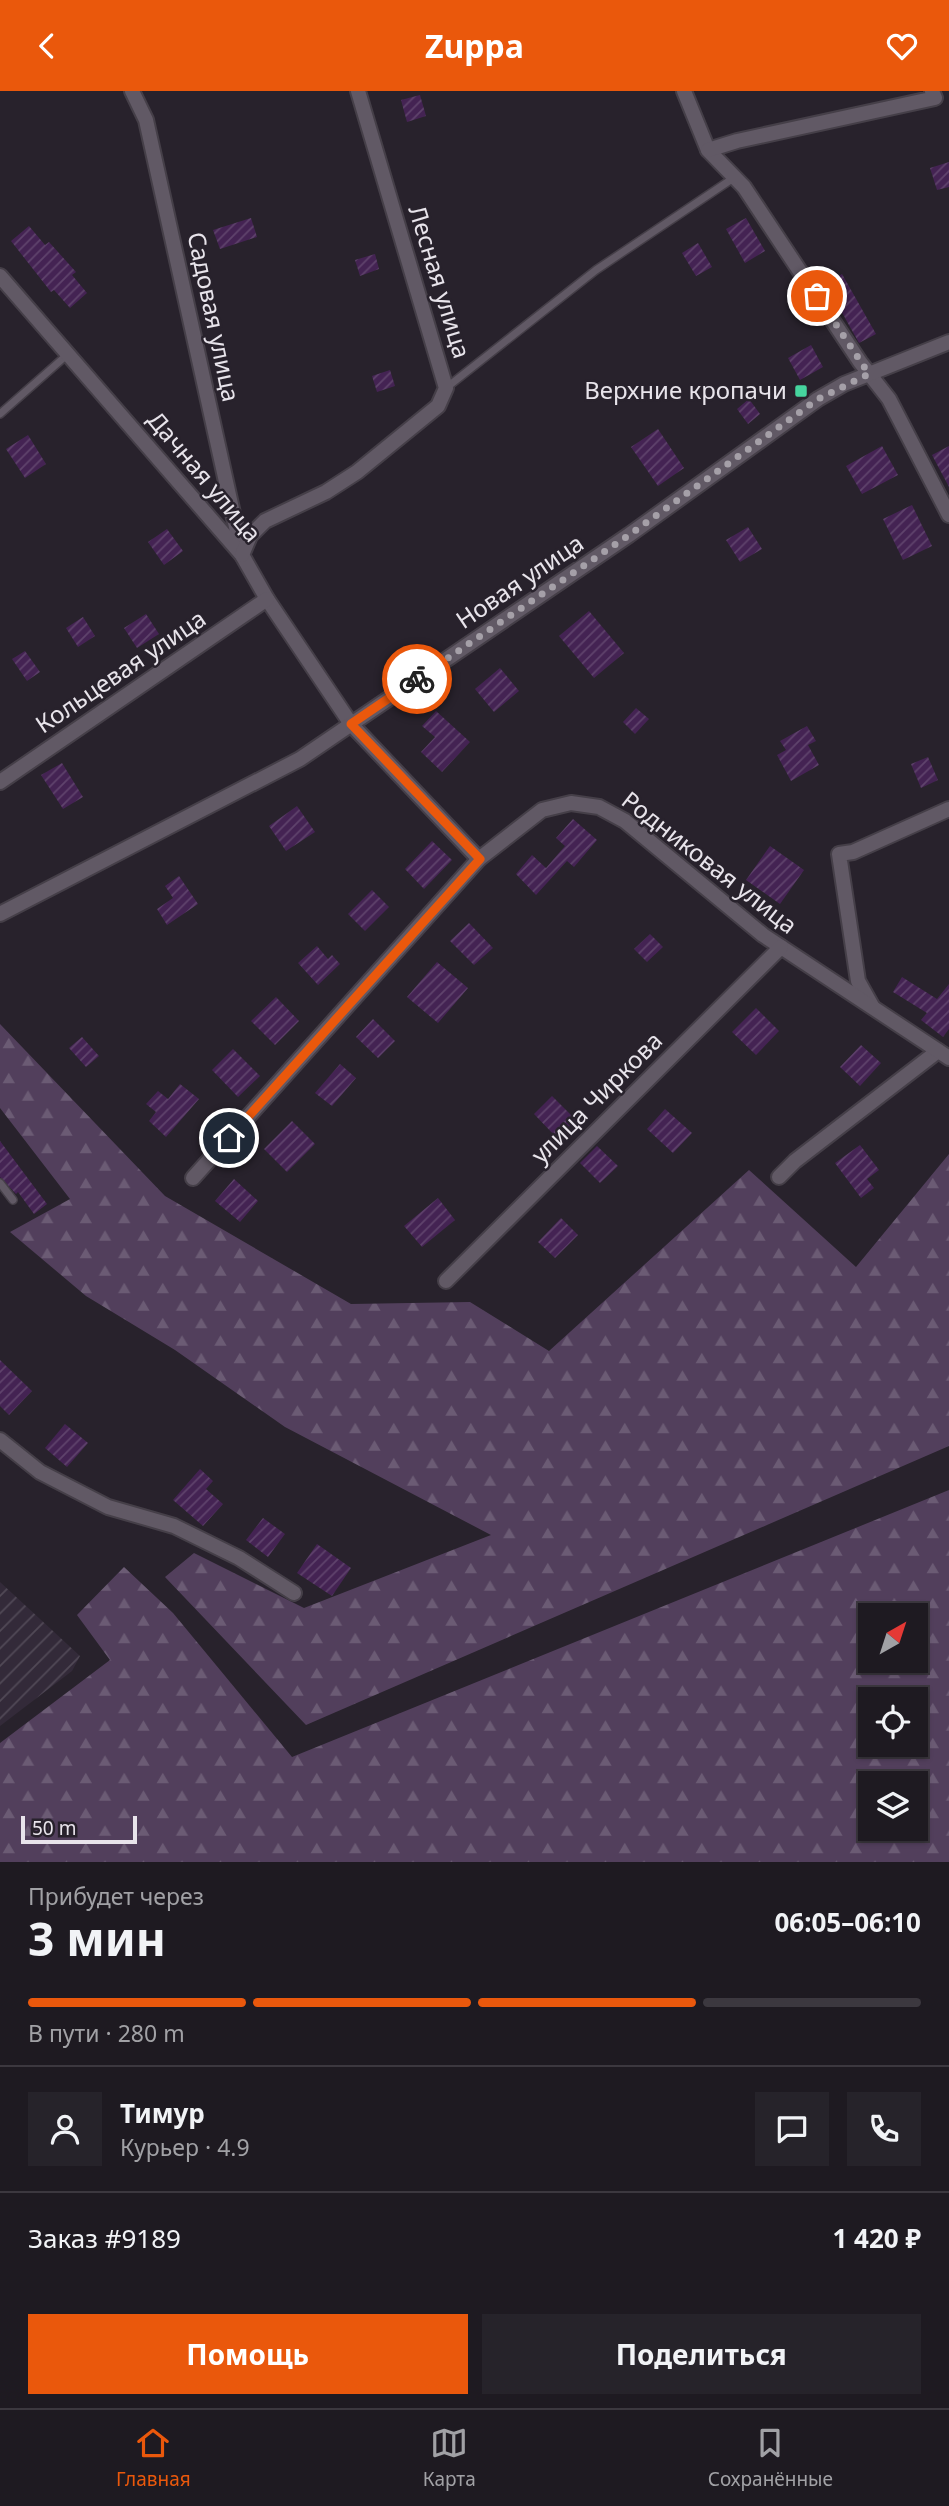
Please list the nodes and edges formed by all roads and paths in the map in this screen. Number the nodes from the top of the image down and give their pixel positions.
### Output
1 (132, 91) edge
2 (358, 91) edge
3 (684, 91) edge
4 (932, 91) edge
5 (708, 150) junction
6 (735, 177) junction
7 (0, 276) edge
8 (949, 342) edge
9 (69, 353) junction
10 (869, 374) junction
11 (446, 388) junction
12 (0, 414) edge
13 (949, 515) edge
14 (242, 555) junction
15 (267, 599) junction
16 (351, 724) junction
17 (0, 782) edge
18 (949, 809) edge
19 (480, 859) junction
20 (0, 914) edge
21 (781, 947) junction
22 (875, 1010) junction
23 (944, 1055) edge
24 (779, 1177) dead end
25 (193, 1178) dead end
26 (0, 1183) edge
27 (13, 1200) dead end
28 (446, 1281) dead end
29 (0, 1440) edge
30 (294, 1593) dead end

1 - 14 street, Садовая улица
2 - 11 street, Лесная улица
3 - 5 street
4 - 5 street
5 - 6 street
6 - 10 street
6 - 11 lane
7 - 9 street, Дачная улица
8 - 10 street, Новая улица
9 - 12 lane
9 - 14 street, Дачная улица
10 - 13 street
10 - 16 street, Новая улица
11 - 14 street, Лесная улица
14 - 15 street, Дачная улица
15 - 16 street, Дачная улица
15 - 17 street, Кольцевая улица
16 - 19 street, Дачная улица
16 - 20 street, Новая улица
18 - 22 street
19 - 21 street, Родниковая улица
19 - 25 street, Родниковая улица
21 - 22 street, Родниковая улица
21 - 28 street, улица Чиркова
22 - 23 street, Родниковая улица
23 - 24 street
26 - 27 lane
29 - 30 street

